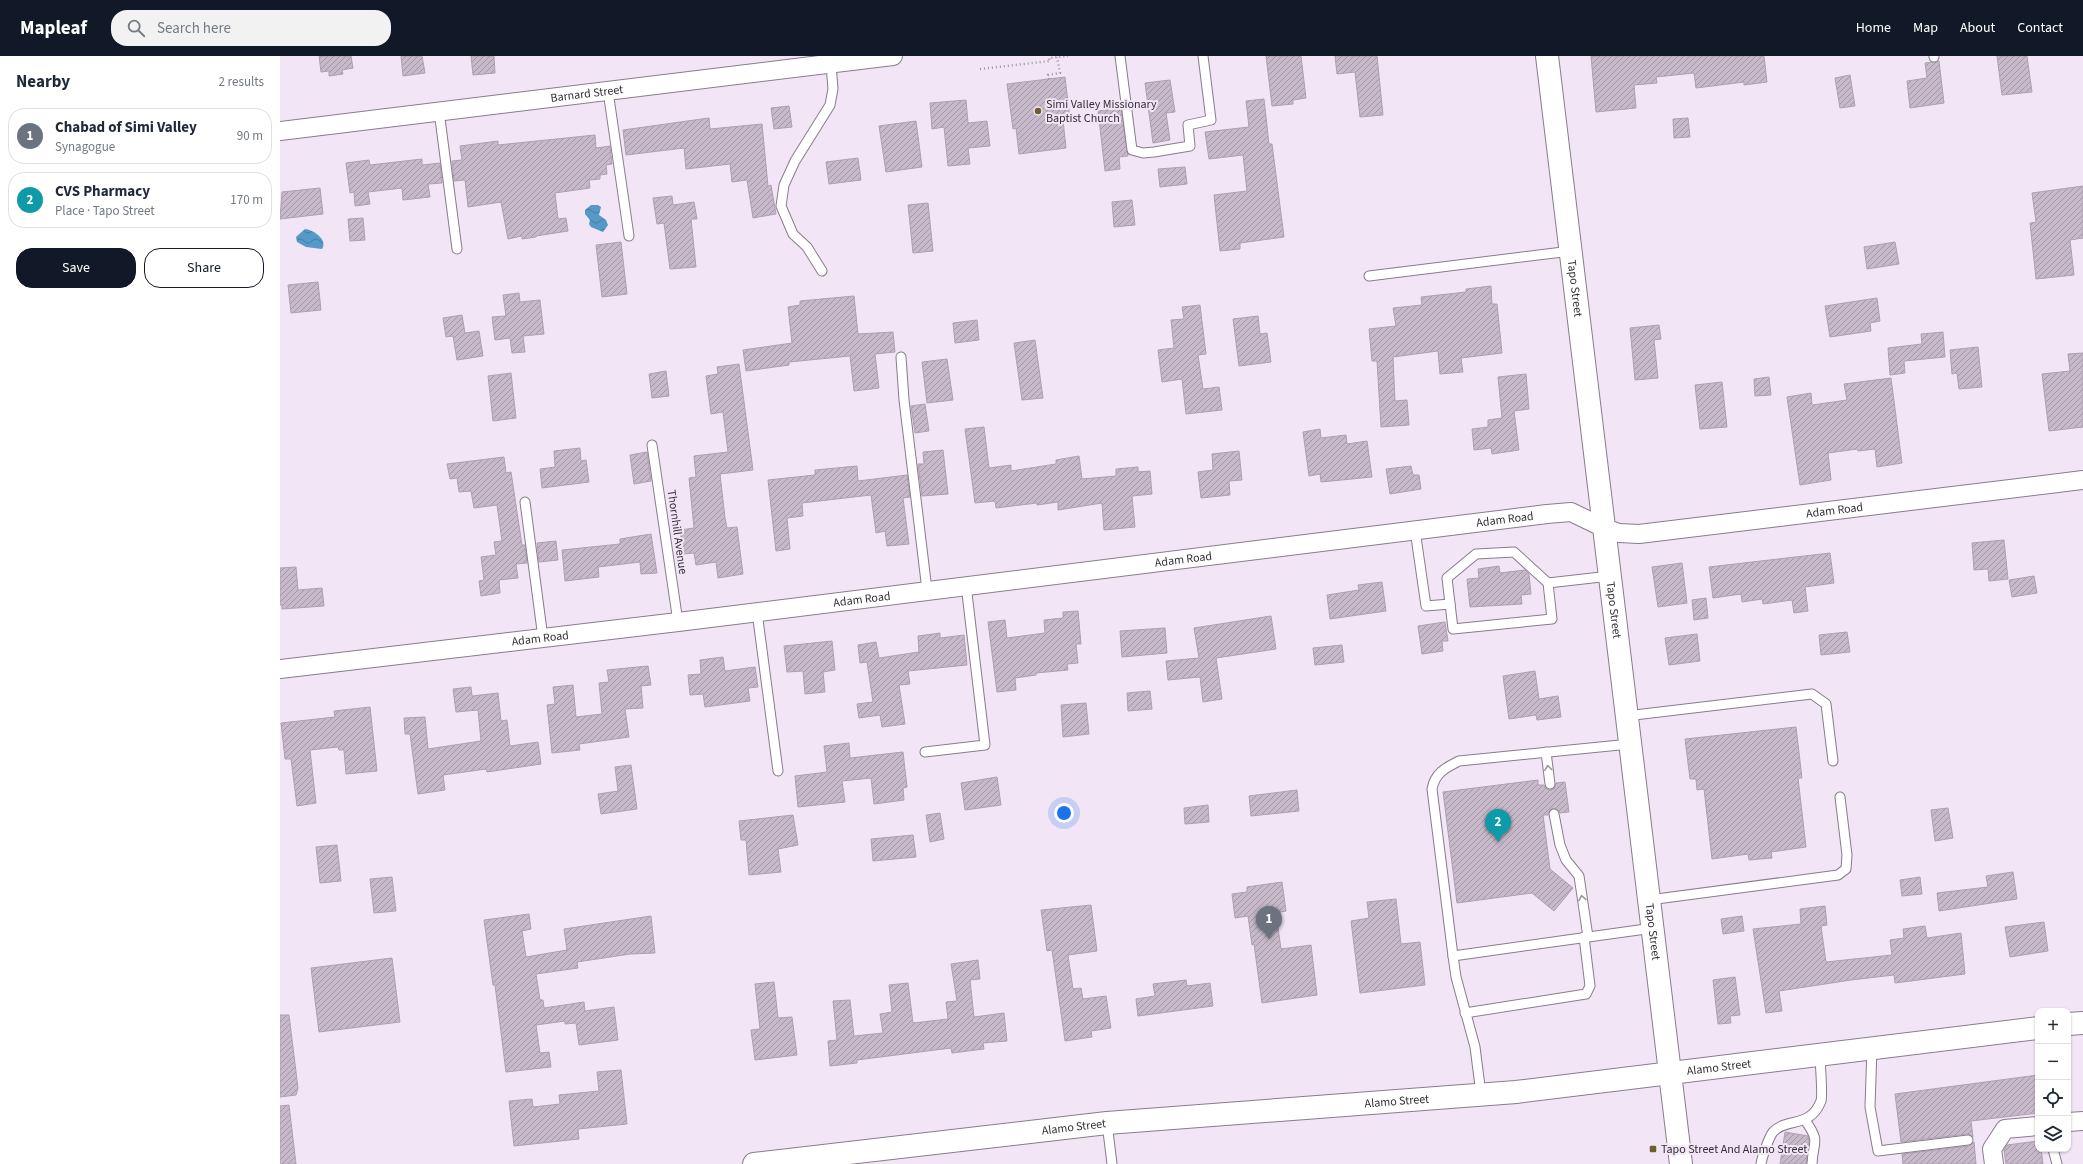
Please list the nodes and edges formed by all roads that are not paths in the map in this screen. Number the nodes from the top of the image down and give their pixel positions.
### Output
1 (893, 56) edge
2 (1120, 56) edge
3 (1203, 56) edge
4 (1547, 56) edge
5 (831, 64) junction
6 (608, 91) junction
7 (440, 111) junction
8 (280, 131) edge
9 (629, 236) dead end
10 (457, 250) dead end
11 (1571, 251) junction
12 (822, 271) dead end
13 (1369, 276) dead end
14 (901, 357) dead end
15 (652, 445) dead end
16 (2083, 480) edge
17 (525, 502) dead end
18 (1604, 528) junction
19 (1415, 530) junction
20 (1610, 576) junction
21 (1548, 583) junction
22 (966, 585) junction
23 (927, 590) junction
24 (1450, 604) junction
25 (757, 612) junction
26 (678, 622) junction
27 (543, 638) junction
28 (280, 669) edge
29 (1626, 716) junction
30 (1630, 744) junction
31 (925, 752) dead end
32 (1546, 752) junction
33 (1833, 761) dead end
34 (778, 771) dead end
35 (1550, 784) dead end
36 (1840, 797) dead end
37 (1554, 814) dead end
38 (1649, 900) junction
39 (1652, 928) junction
40 (1586, 937) junction
41 (1453, 956) junction
42 (1465, 1013) junction
43 (2083, 1022) edge
44 (2071, 1024) edge
45 (2035, 1028) edge
46 (1872, 1048) junction
47 (1820, 1055) junction
48 (1670, 1073) junction
49 (1481, 1094) junction
50 (1805, 1120) junction
51 (2083, 1121) edge
52 (2071, 1122) edge
53 (1107, 1123) junction
54 (2035, 1126) edge
55 (1968, 1140) dead end
56 (2054, 1152) edge
57 (754, 1164) edge
58 (1112, 1164) edge
59 (1681, 1164) edge
60 (1761, 1164) edge
61 (1812, 1164) edge
62 (1994, 1164) edge
63 (2057, 1164) edge

1 - 5 street, Barnard Street
2 - 3 lane
4 - 11 main road, Tapo Street
5 - 6 street, Barnard Street
5 - 12 lane
6 - 7 street, Barnard Street
6 - 9 lane
7 - 8 street, Barnard Street
7 - 10 lane
11 - 13 lane
11 - 18 main road, Tapo Street
14 - 23 lane
15 - 26 lane, Thornhill Avenue
16 - 18 street, Adam Road
17 - 27 lane
18 - 19 street, Adam Road
18 - 20 main road, Tapo Street
19 - 22 street, Adam Road
19 - 24 lane
20 - 21 lane
20 - 29 main road, Tapo Street
21 - 24 lane
21 - 24 lane
22 - 23 street, Adam Road
22 - 31 lane
23 - 25 street, Adam Road
25 - 26 street, Adam Road
25 - 34 lane
26 - 27 street, Adam Road
27 - 28 street, Adam Road
29 - 30 main road, Tapo Street
29 - 33 lane
30 - 32 lane
30 - 38 main road, Tapo Street
35 -> 32 lane
32 - 41 lane
36 - 38 lane
40 -> 37 lane
38 - 39 main road, Tapo Street
39 - 40 lane
39 - 48 main road, Tapo Street
40 - 41 lane
40 - 42 lane
41 - 42 lane
42 - 49 lane
43 - 44 main road
45 - 46 main road, Alamo Street
46 - 47 main road, Alamo Street
46 - 55 lane
47 - 48 main road, Alamo Street
47 - 50 lane
48 - 49 main road, Alamo Street
48 - 59 main road, Tapo Street
49 - 53 main road, Alamo Street
50 - 60 lane
50 - 61 lane
51 - 52 street
53 - 57 main road, Alamo Street
53 - 58 lane
54 - 62 street
56 - 63 lane

